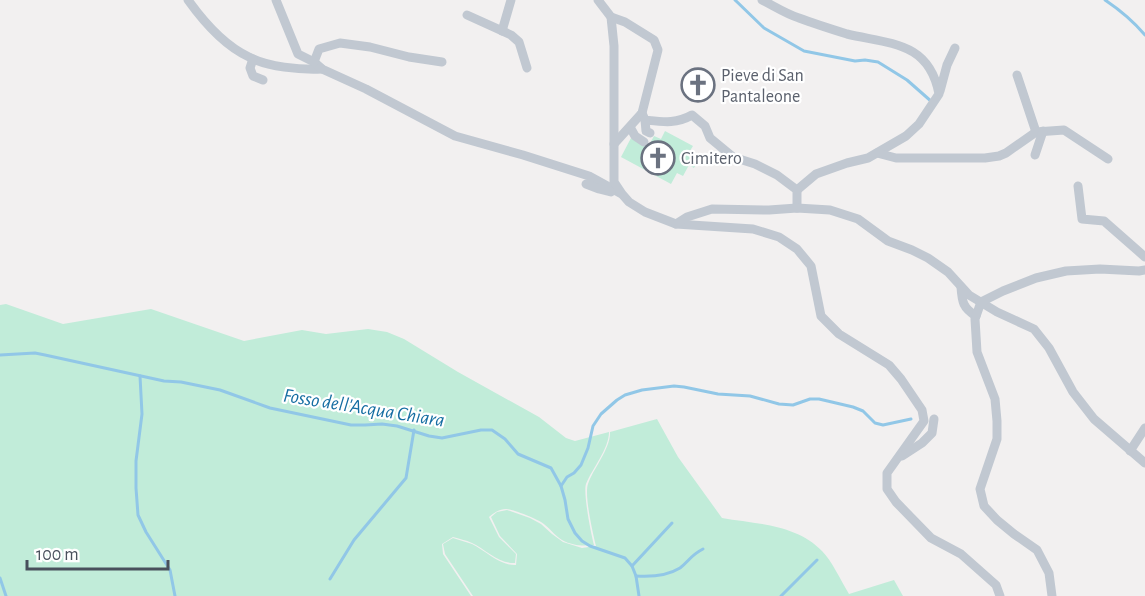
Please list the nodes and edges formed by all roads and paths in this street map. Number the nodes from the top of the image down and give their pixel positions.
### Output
1 (188, 0) edge
2 (276, 0) edge
3 (511, 0) edge
4 (598, 0) edge
5 (762, 0) edge
6 (466, 15) dead end
7 (612, 18) junction
8 (502, 31) junction
9 (955, 48) dead end
10 (253, 59) junction
11 (314, 62) junction
12 (442, 62) dead end
13 (527, 68) dead end
14 (322, 69) junction
15 (1017, 75) dead end
16 (263, 80) dead end
17 (939, 94) junction
18 (644, 116) junction
19 (630, 127) junction
20 (1039, 131) junction
21 (650, 133) dead end
22 (644, 142) dead end
23 (614, 144) junction
24 (877, 153) junction
25 (1035, 155) dead end
26 (1108, 159) dead end
27 (586, 184) dead end
28 (1078, 186) dead end
29 (797, 190) junction
30 (622, 194) junction
31 (796, 208) junction
32 (675, 224) junction
33 (1145, 257) edge
34 (1145, 270) edge
35 (961, 287) junction
36 (981, 302) junction
37 (976, 316) junction
38 (934, 419) dead end
39 (1145, 428) edge
40 (1130, 451) junction
41 (898, 459) junction
42 (1145, 463) edge
43 (1000, 596) edge
44 (1052, 596) edge

1 - 10 street
2 - 11 street
3 - 8 street
4 - 7 street
5 - 17 street
6 - 8 street
7 - 18 street
7 - 23 street
8 - 13 street
9 - 17 street
10 - 14 street
10 - 16 street
11 - 12 street
11 - 14 street
14 - 30 street
15 - 20 street
17 - 24 street
18 - 19 street
18 - 21 street
18 - 29 street
19 - 22 street
19 - 23 street
20 - 24 street
20 - 25 street
20 - 26 street
23 - 30 street
24 - 29 street
27 - 30 street
28 - 33 street
29 - 31 street
30 - 32 street
31 - 32 street
31 - 35 street
32 - 41 street
34 - 36 street
35 - 36 street
35 - 37 street
36 - 37 street
36 - 40 street
37 - 44 street
38 - 41 street
39 - 40 street
40 - 42 street
41 - 43 street

